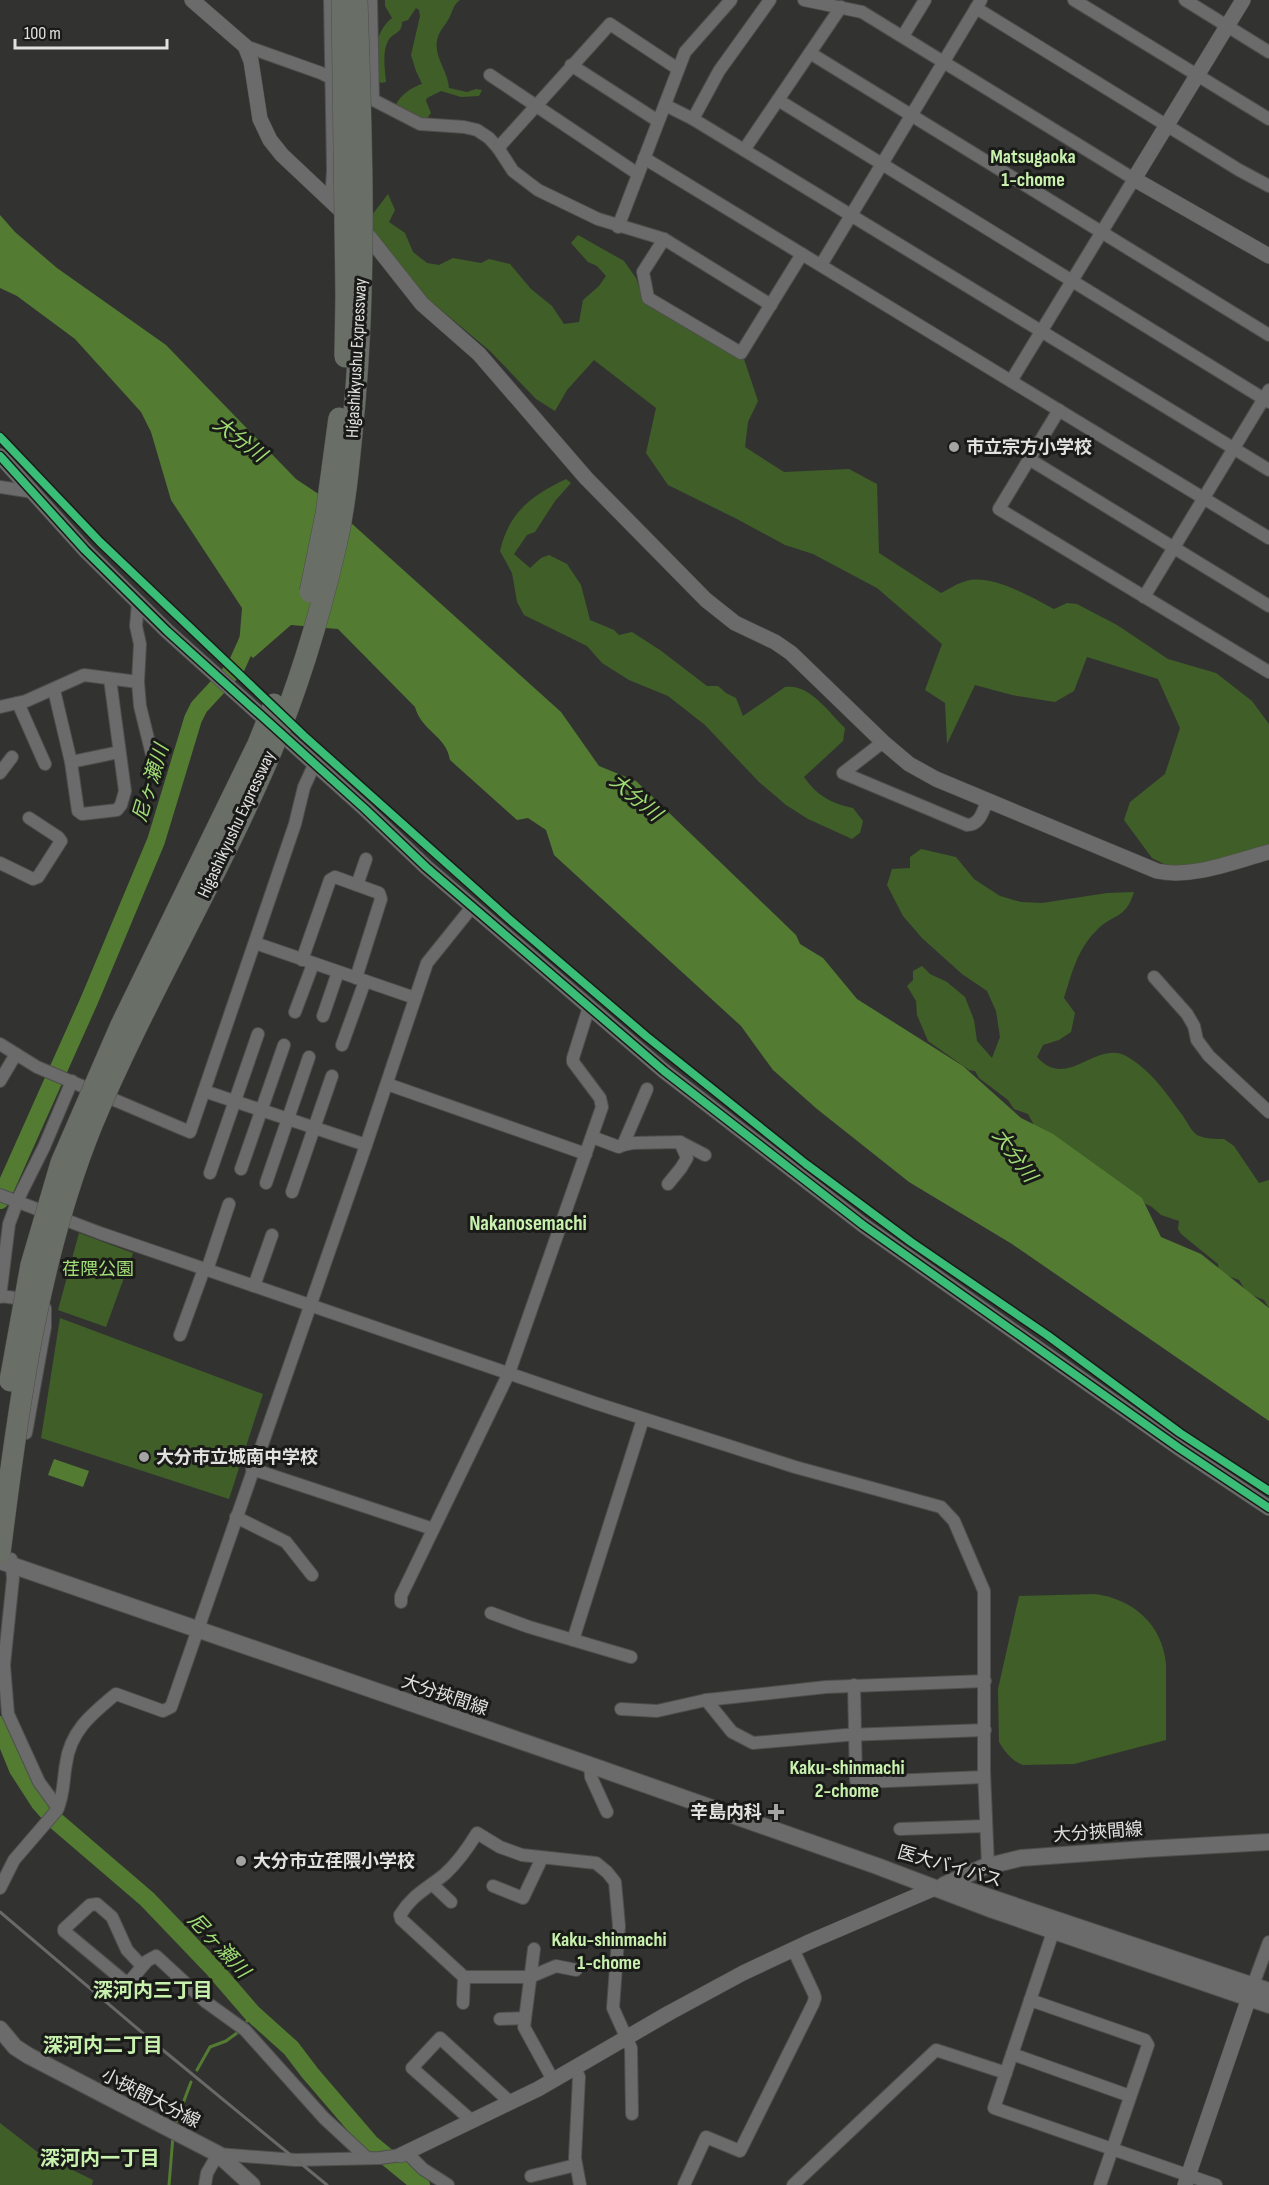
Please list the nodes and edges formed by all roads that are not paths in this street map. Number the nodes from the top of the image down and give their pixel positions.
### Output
1 (192, 0) edge
2 (330, 0) edge
3 (342, 0) edge
4 (357, 0) edge
5 (371, 0) edge
6 (731, 0) edge
7 (770, 0) edge
8 (804, 0) edge
9 (925, 0) edge
10 (1074, 0) edge
11 (1185, 0) edge
12 (1243, 0) edge
13 (979, 4) edge
14 (841, 7) junction
15 (1227, 26) junction
16 (903, 36) junction
17 (245, 46) junction
18 (1269, 51) edge
19 (810, 53) junction
20 (944, 62) junction
21 (571, 65) junction
22 (678, 69) junction
23 (490, 75) dead end
24 (1197, 76) junction
25 (332, 78) junction
26 (373, 99) junction
27 (778, 100) junction
28 (665, 105) junction
29 (534, 106) junction
30 (911, 116) junction
31 (693, 119) junction
32 (1269, 119) edge
33 (658, 121) junction
34 (1167, 125) junction
35 (498, 148) junction
36 (744, 150) junction
37 (644, 158) junction
38 (882, 164) junction
39 (638, 174) junction
40 (1134, 179) junction
41 (1269, 186) edge
42 (331, 201) junction
43 (851, 215) junction
44 (618, 227) junction
45 (1101, 232) junction
46 (664, 239) junction
47 (802, 254) junction
48 (1269, 256) edge
49 (821, 265) junction
50 (1072, 281) junction
51 (771, 304) junction
52 (1041, 331) junction
53 (1269, 335) edge
54 (1011, 381) junction
55 (1267, 397) edge
56 (1059, 410) junction
57 (1233, 448) junction
58 (0, 456) edge
59 (1029, 459) junction
60 (1269, 470) edge
61 (0, 487) edge
62 (33, 492) junction
63 (1203, 498) junction
64 (1269, 538) edge
65 (1173, 548) junction
66 (1144, 597) junction
67 (138, 603) junction
68 (1269, 606) edge
69 (1269, 672) edge
70 (110, 679) junction
71 (138, 682) junction
72 (54, 690) junction
73 (18, 703) junction
74 (0, 707) edge
75 (883, 742) junction
76 (119, 752) junction
77 (12, 757) dead end
78 (71, 762) junction
79 (315, 763) junction
80 (45, 764) dead end
81 (155, 767) dead end
82 (0, 774) edge
83 (987, 801) junction
84 (29, 818) dead end
85 (1269, 852) edge
86 (366, 859) dead end
87 (0, 863) edge
88 (357, 885) junction
89 (472, 907) junction
90 (255, 944) junction
91 (307, 962) junction
92 (338, 972) junction
93 (1154, 977) dead end
94 (360, 980) junction
95 (415, 998) junction
96 (589, 1007) junction
97 (295, 1012) dead end
98 (323, 1016) dead end
99 (258, 1034) dead end
100 (0, 1044) edge
101 (284, 1045) dead end
102 (342, 1045) dead end
103 (16, 1054) junction
104 (309, 1057) dead end
105 (332, 1076) dead end
106 (0, 1081) edge
107 (72, 1081) junction
108 (387, 1084) junction
109 (647, 1089) dead end
110 (204, 1090) junction
111 (235, 1101) junction
112 (262, 1110) junction
113 (1269, 1112) edge
114 (287, 1119) junction
115 (314, 1128) junction
116 (592, 1137) junction
117 (680, 1142) junction
118 (366, 1145) junction
119 (622, 1145) junction
120 (586, 1154) junction
121 (705, 1155) dead end
122 (241, 1169) dead end
123 (210, 1173) dead end
124 (266, 1183) dead end
125 (668, 1184) dead end
126 (292, 1192) dead end
127 (0, 1196) edge
128 (17, 1202) junction
129 (230, 1204) dead end
130 (273, 1235) dead end
131 (205, 1269) junction
132 (254, 1286) junction
133 (0, 1296) edge
134 (309, 1305) junction
135 (180, 1335) dead end
136 (509, 1373) junction
137 (643, 1419) junction
138 (0, 1444) edge
139 (252, 1469) junction
140 (1269, 1508) edge
141 (236, 1517) junction
142 (433, 1529) junction
143 (4, 1560) edge
144 (312, 1575) dead end
145 (401, 1602) dead end
146 (491, 1612) dead end
147 (196, 1629) junction
148 (573, 1640) junction
149 (631, 1657) dead end
150 (2, 1661) edge
151 (985, 1681) junction
152 (854, 1685) junction
153 (706, 1700) junction
154 (621, 1709) dead end
155 (984, 1730) junction
156 (855, 1735) junction
157 (590, 1765) junction
158 (984, 1777) junction
159 (58, 1808) junction
160 (608, 1812) dead end
161 (986, 1826) junction
162 (900, 1829) dead end
163 (1269, 1842) edge
164 (542, 1858) junction
165 (877, 1866) joint
166 (988, 1866) junction
167 (432, 1884) junction
168 (493, 1886) dead end
169 (940, 1886) junction
170 (0, 1888) edge
171 (452, 1902) dead end
172 (1056, 1925) junction
173 (1269, 1942) edge
174 (534, 1949) dead end
175 (793, 1949) junction
176 (142, 1966) junction
177 (576, 1970) dead end
178 (464, 1977) junction
179 (530, 1977) junction
180 (1269, 1991) edge
181 (1251, 1992) junction
182 (1030, 2000) junction
183 (463, 2003) dead end
184 (1269, 2005) edge
185 (525, 2018) junction
186 (500, 2019) dead end
187 (0, 2029) edge
188 (627, 2038) junction
189 (1012, 2054) junction
190 (574, 2068) junction
191 (1006, 2073) junction
192 (553, 2080) junction
193 (1130, 2096) junction
194 (510, 2102) junction
195 (632, 2114) dead end
196 (472, 2121) junction
197 (1112, 2149) junction
198 (218, 2154) junction
199 (404, 2154) junction
200 (369, 2158) junction
201 (576, 2164) junction
202 (531, 2176) dead end
203 (1187, 2180) edge
204 (205, 2185) edge
205 (252, 2185) edge
206 (448, 2185) edge
207 (580, 2185) edge
208 (684, 2185) edge
209 (793, 2185) edge
210 (1100, 2185) edge
211 (1216, 2185) edge

1 - 17 street
2 - 25 street
3 - 138 highway, Higashikyushu Expressway, bridge
4 - 143 highway, Higashikyushu Expressway, bridge
5 - 26 street
6 - 22 street
7 - 31 street
8 - 14 street
9 - 16 street
10 - 24 street
11 - 15 street
12 - 15 street
13 - 20 street
13 - 34 street
14 - 16 street
14 - 19 street
15 - 18 street
15 - 24 street
16 - 20 street
17 - 25 street
17 - 42 street
19 - 27 street
19 - 30 street
20 - 30 street
20 - 40 street
21 - 22 street
21 - 29 street
21 - 33 street
22 - 28 street
23 - 29 street
24 - 32 street
24 - 34 street
25 - 26 street
25 - 42 street
26 - 35 street
27 - 36 street
27 - 38 street
28 - 31 street
28 - 33 street
29 - 35 street
29 - 39 street
30 - 38 street
30 - 45 street
31 - 36 street
33 - 37 street
34 - 40 street
34 - 41 street
35 - 44 street
36 - 43 street
37 - 39 street
37 - 47 street
38 - 43 street
38 - 50 street
39 - 44 street
40 - 45 street
40 - 48 street
42 - 75 street
43 - 49 street
43 - 52 street
44 - 46 street
45 - 50 street
45 - 53 street
46 - 51 street
46 - 51 street
47 - 49 street
47 - 51 street
49 - 54 street
50 - 52 street
50 - 55 street
52 - 54 street
52 - 57 street
54 - 56 street
55 - 57 street
56 - 59 street
56 - 63 street
57 - 60 street
57 - 63 street
58 - 62 street
59 - 65 street
59 - 66 street
61 - 62 street
62 - 67 street
63 - 64 street
63 - 65 street
65 - 66 street
65 - 68 street
66 - 69 street
67 - 71 street
67 - 79 street
70 - 71 street
70 - 72 street
70 - 76 street
71 - 81 street
72 - 73 street
72 - 78 street
73 - 74 street
73 - 80 street
75 - 83 street
75 - 83 street
76 - 78 street
76 - 78 street
77 - 82 street
79 - 89 street
79 - 90 street
83 - 85 street
84 - 87 street
86 - 88 street
88 - 91 street
88 - 94 street
89 - 95 street
89 - 96 street
90 - 91 street
90 - 110 street
91 - 92 street
91 - 97 street
92 - 94 street
92 - 98 street
93 - 113 street
94 - 95 street
94 - 102 street
95 - 108 street
96 - 116 street
96 - 140 street
99 - 111 street
100 - 103 street
101 - 112 street
103 - 106 street
103 - 107 street
104 - 114 street
105 - 115 street
107 - 110 street
107 - 128 street
108 - 118 street
108 - 120 street
109 - 119 street
110 - 111 street
111 - 112 street
111 - 123 street
112 - 114 street
112 - 122 street
114 - 115 street
114 - 124 street
115 - 118 street
115 - 126 street
116 - 119 street
116 - 120 street
117 - 119 street
117 - 121 street
117 - 125 street
118 - 134 street
120 - 136 street
127 - 128 street
128 - 131 street
128 - 133 street
129 - 131 street
130 - 132 street
131 - 132 street
131 - 135 street
132 - 134 street
133 - 143 street
134 - 136 street
134 - 139 street
136 - 137 street
136 - 142 street
137 - 148 street
137 - 151 street
139 - 141 street
139 - 142 street
141 - 144 street
141 - 147 street
142 - 145 street
143 - 147 main road, 大分挾間線
143 - 150 street
146 - 148 street
147 - 157 main road, 大分挾間線
147 - 159 street
148 - 149 street
150 - 159 street
151 - 152 street
151 - 155 street
152 - 153 street
152 - 156 street
153 - 154 street
153 - 156 street
155 - 156 street
155 - 158 street
156 - 158 street
157 - 160 street
157 - 165 main road, 大分挾間線
158 - 161 street
159 - 170 street
161 - 162 street
161 - 166 street
163 - 166 main road, 大分挾間線
164 - 167 street
164 - 168 street
164 - 188 street
165 - 169 main road, 医大バイパス
166 - 169 main road, 大分挾間線
167 - 171 street
167 - 178 street
169 - 172 main road, 医大バイパス
169 - 175 street
172 - 181 main road, 医大バイパス
172 - 182 street
173 - 181 street
174 - 179 street
175 - 188 street
175 - 208 street
176 - 176 street
176 - 200 street
177 - 179 street
178 - 179 street
178 - 183 street
179 - 185 street
180 - 181 main road, 医大バイパス
181 - 184 main road, 医大バイパス
181 - 203 street
182 - 189 street
182 - 193 street
185 - 186 street
185 - 192 street
187 - 198 main road, 小挾間大分線
188 - 190 street
188 - 195 street
189 - 191 street
189 - 193 street
190 - 192 street
190 - 201 street
191 - 197 street
191 - 209 street
192 - 194 street
193 - 197 street
194 - 196 street
194 - 196 street
196 - 199 street
197 - 203 street
197 - 210 street
198 - 200 street
198 - 204 street
198 - 205 main road, 小挾間大分線
199 - 200 street
199 - 206 street
201 - 202 street
201 - 207 street
203 - 211 street

